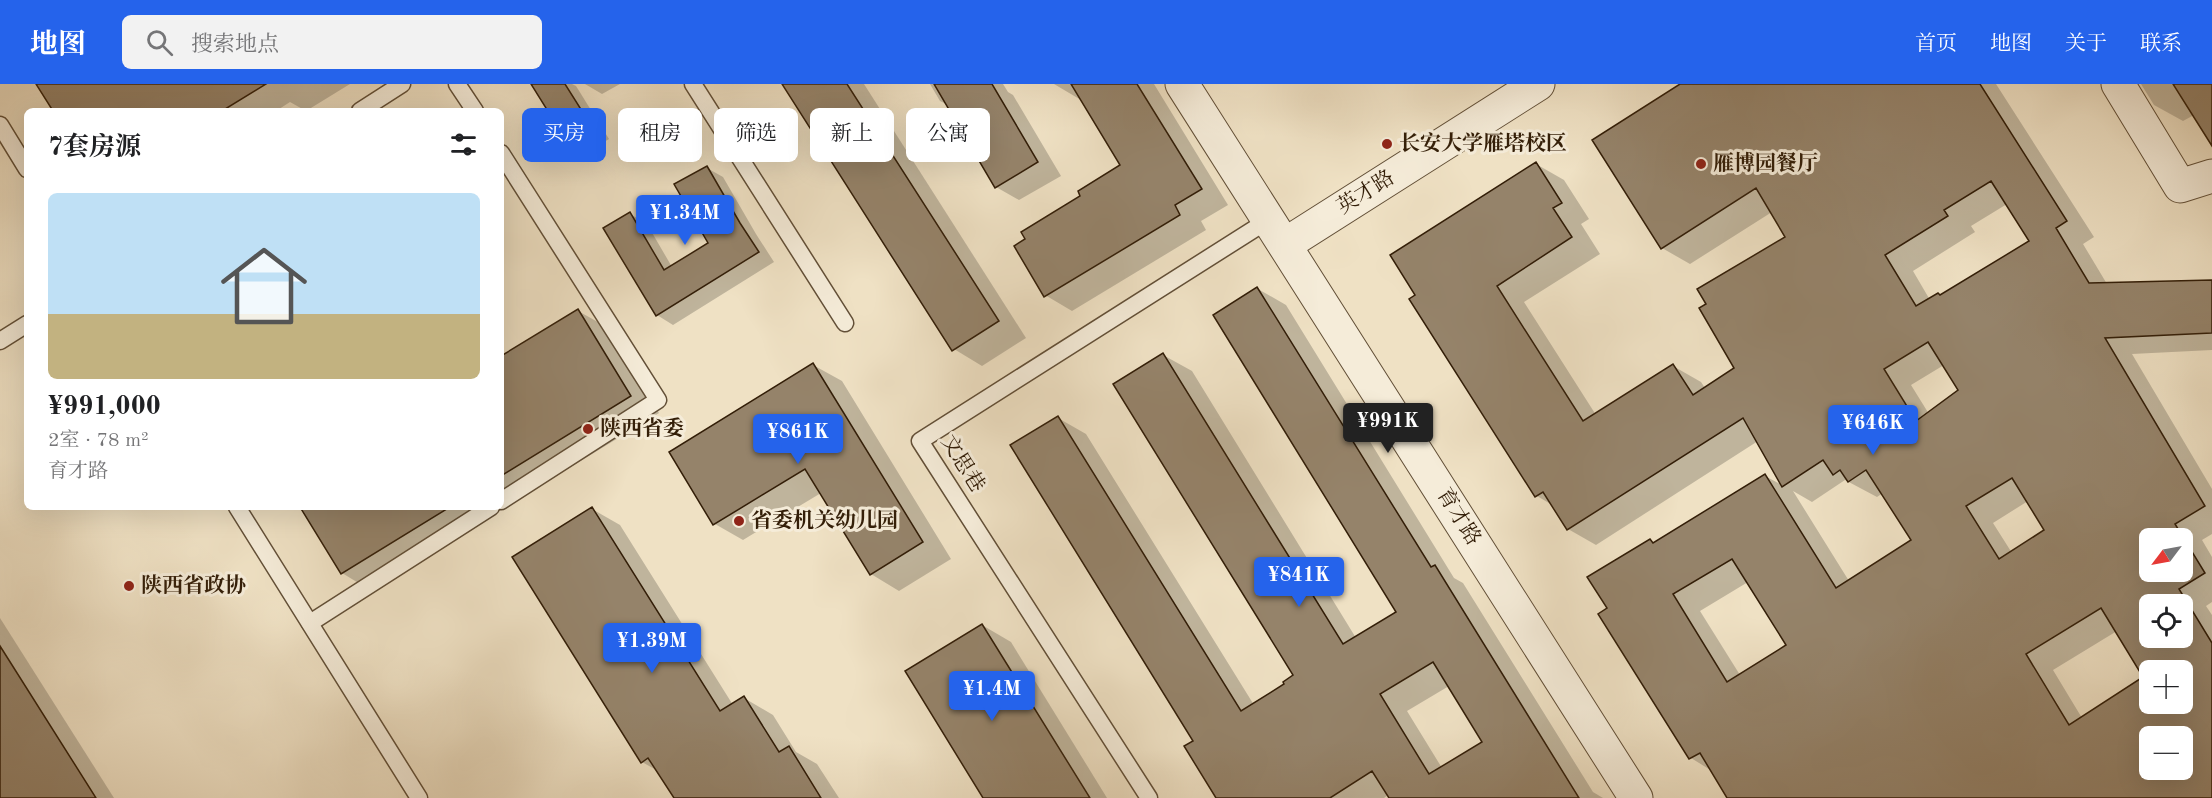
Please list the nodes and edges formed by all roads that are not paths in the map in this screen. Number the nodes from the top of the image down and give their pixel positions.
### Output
1 (402, 84) edge
2 (457, 84) edge
3 (693, 84) edge
4 (1182, 84) edge
5 (1538, 84) edge
6 (2118, 84) edge
7 (365, 108) edge
8 (473, 108) edge
9 (0, 124) edge
10 (504, 158) edge
11 (24, 164) edge
12 (2212, 176) edge
13 (1278, 232) junction
14 (845, 323) dead end
15 (24, 326) edge
16 (0, 341) edge
17 (504, 499) edge
18 (239, 510) edge
19 (486, 510) edge
20 (310, 623) junction
21 (419, 798) edge
22 (1149, 798) edge
23 (1636, 798) edge

1 - 7 lane
2 - 8 lane
3 - 14 lane
4 - 13 street, 育才路
5 - 13 street, 英才路
6 - 12 street
9 - 11 lane
10 - 17 lane
13 - 22 lane, 文思巷
13 - 23 street, 育才路
15 - 16 lane
18 - 20 lane
19 - 20 lane
20 - 21 lane

